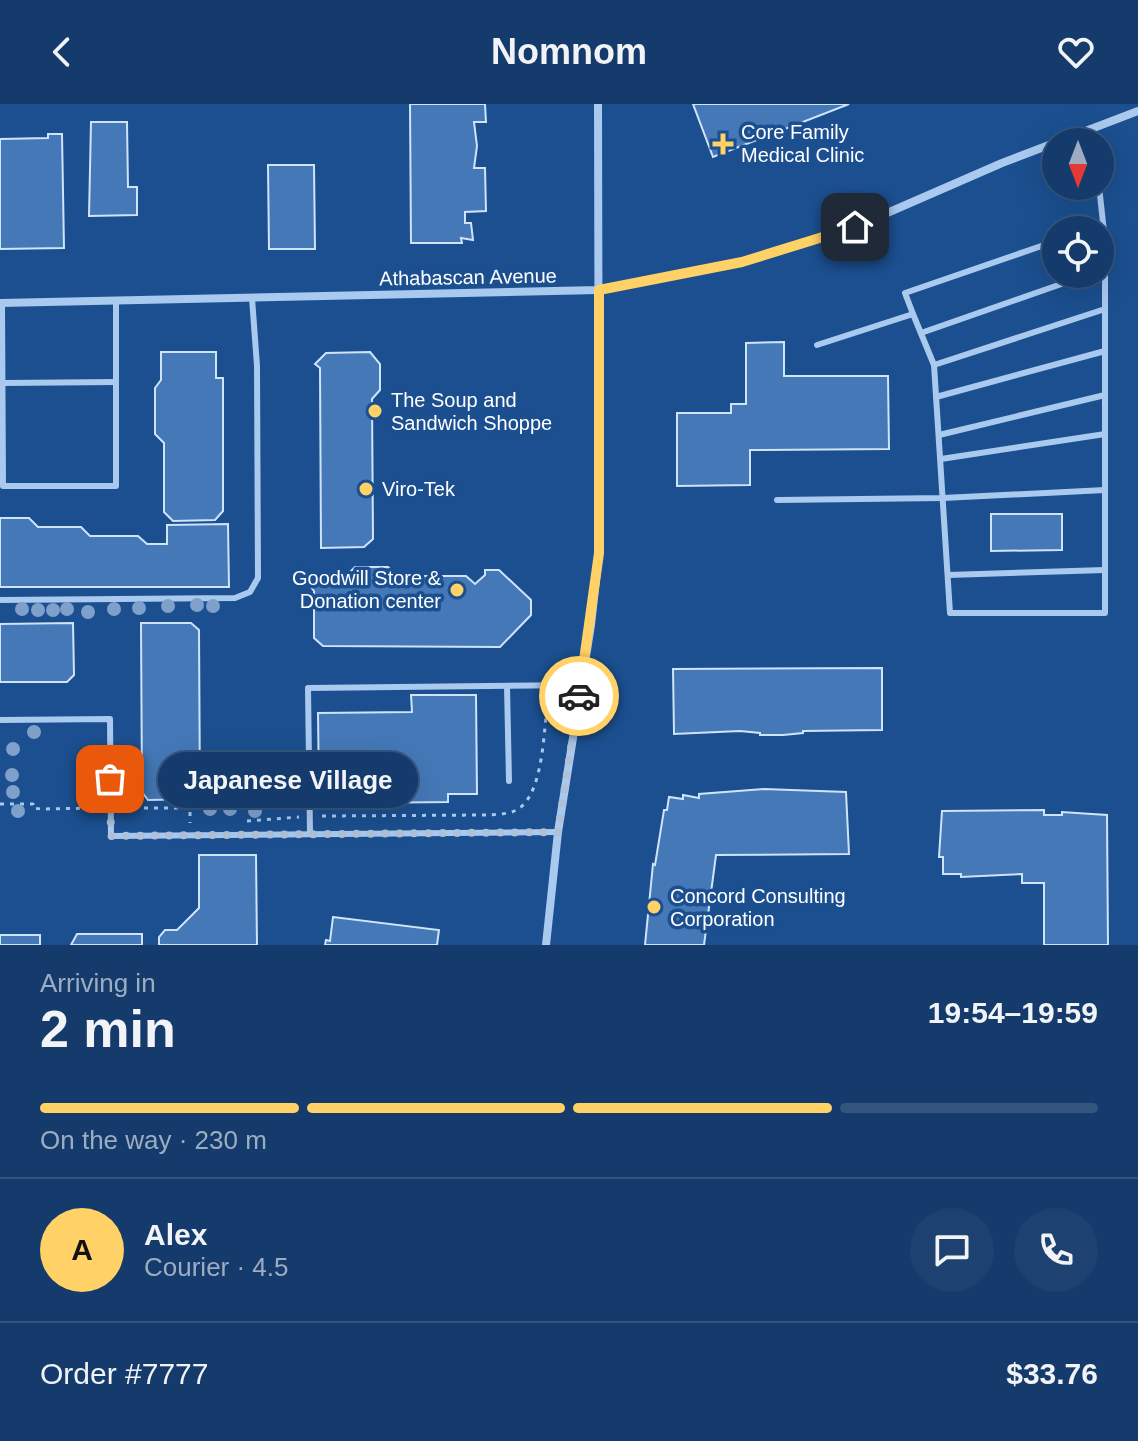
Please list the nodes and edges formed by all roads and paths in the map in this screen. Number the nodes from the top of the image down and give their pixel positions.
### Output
1 (598, 104) edge
2 (1138, 111) edge
3 (1091, 128) edge
4 (1042, 147) edge
5 (1042, 246) edge
6 (1050, 288) edge
7 (1104, 288) edge
8 (599, 290) junction
9 (252, 298) junction
10 (116, 302) junction
11 (1, 303) edge
12 (1105, 309) junction
13 (913, 314) junction
14 (921, 333) junction
15 (817, 345) dead end
16 (1105, 351) junction
17 (934, 365) junction
18 (116, 382) junction
19 (3, 383) junction
20 (1105, 395) junction
21 (936, 397) junction
22 (1105, 434) junction
23 (939, 435) junction
24 (941, 459) junction
25 (2, 489) edge
26 (1105, 490) junction
27 (943, 498) junction
28 (777, 500) dead end
29 (1105, 570) junction
30 (948, 575) junction
31 (0, 600) edge
32 (581, 685) junction
33 (507, 686) junction
34 (548, 697) dead end
35 (0, 720) edge
36 (509, 781) dead end
37 (0, 804) edge
38 (102, 808) dead end
39 (132, 808) dead end
40 (309, 816) junction
41 (244, 821) dead end
42 (190, 825) dead end
43 (558, 832) junction
44 (310, 834) junction
45 (546, 945) edge

1 - 8 street
2 - 3 street, Athabascan Avenue
4 - 8 street, Athabascan Avenue
5 - 13 lane
6 - 14 lane
7 - 12 lane
8 - 9 street, Athabascan Avenue
8 - 32 street
9 - 10 street, Athabascan Avenue
9 - 31 lane
10 - 11 street, Athabascan Avenue
10 - 18 lane
11 - 19 lane
12 - 16 lane
12 - 17 lane
13 - 14 lane
13 - 15 lane
14 - 17 lane
16 - 20 lane
16 - 21 lane
17 - 21 lane
18 - 19 lane
18 - 25 lane
19 - 25 lane
20 - 22 lane
20 - 23 lane
21 - 23 lane
22 - 24 lane
22 - 26 lane
23 - 24 lane
24 - 27 lane
26 - 27 lane
26 - 29 lane
27 - 28 lane
27 - 30 lane
29 - 30 lane
29 - 30 lane
32 - 33 lane
32 - 43 street
33 - 36 lane
33 - 40 lane
34 - 40 path
35 - 44 lane
37 - 38 path
39 - 42 path
40 - 41 path
40 - 44 lane
43 - 44 lane
43 - 45 street

